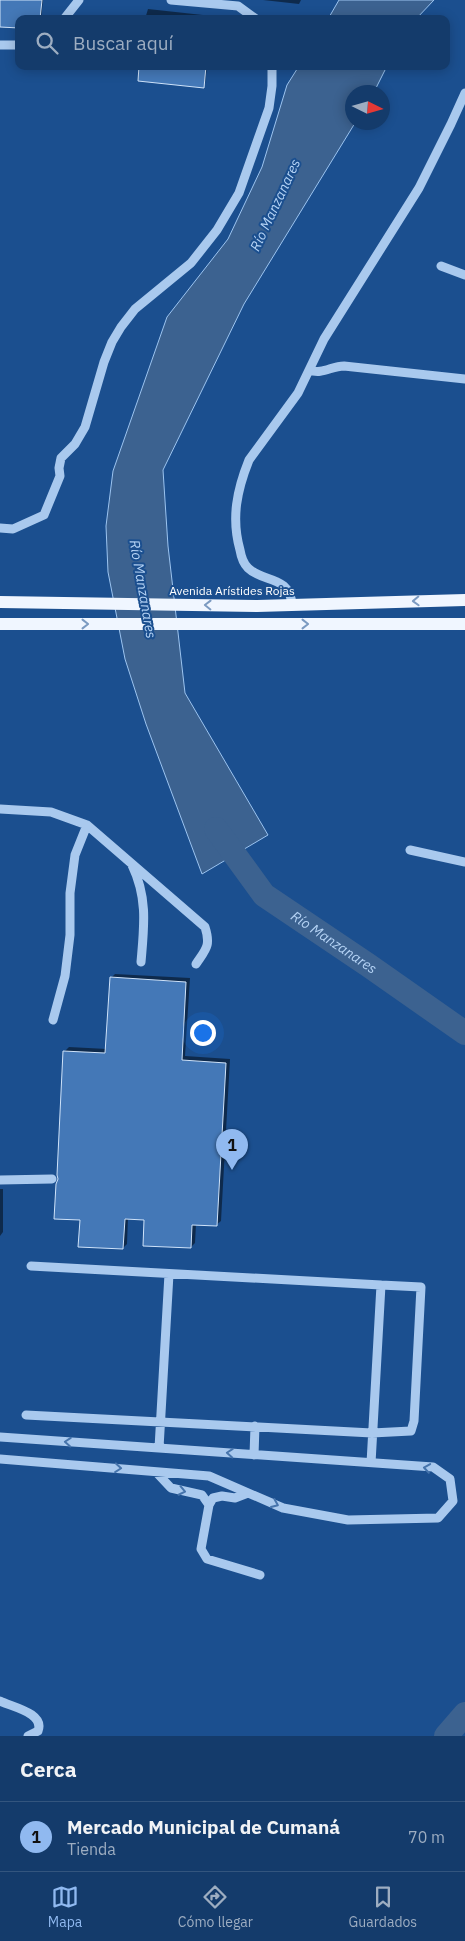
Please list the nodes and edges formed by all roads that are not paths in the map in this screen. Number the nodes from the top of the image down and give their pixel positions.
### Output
1 (80, 0) edge
2 (171, 0) edge
3 (67, 15) edge
4 (250, 15) edge
5 (0, 45) edge
6 (15, 45) edge
7 (272, 70) edge
8 (465, 93) edge
9 (441, 266) dead end
10 (465, 275) edge
11 (309, 370) junction
12 (465, 379) edge
13 (0, 528) edge
14 (465, 600) edge
15 (0, 602) edge
16 (292, 605) junction
17 (0, 624) edge
18 (465, 624) edge
19 (0, 810) edge
20 (87, 825) junction
21 (410, 850) dead end
22 (130, 861) junction
23 (465, 862) edge
24 (141, 962) dead end
25 (196, 964) dead end
26 (52, 1020) dead end
27 (52, 1179) dead end
28 (0, 1180) edge
29 (31, 1266) dead end
30 (169, 1274) junction
31 (381, 1285) junction
32 (26, 1414) dead end
33 (160, 1422) junction
34 (255, 1426) junction
35 (372, 1433) junction
36 (0, 1437) edge
37 (159, 1448) junction
38 (254, 1455) junction
39 (0, 1459) edge
40 (370, 1463) junction
41 (156, 1472) junction
42 (248, 1493) junction
43 (209, 1505) junction
44 (260, 1575) dead end
45 (0, 1701) edge
46 (28, 1736) edge

1 - 3 street
2 - 4 street
5 - 6 street
7 - 13 street
8 - 11 street
9 - 10 street
11 - 12 street
11 - 16 street
14 -> 16 main road, Avenida Arístides Rojas
16 -> 15 main road, Avenida Arístides Rojas
17 -> 18 main road
19 - 20 street
20 - 22 street
20 - 26 street
21 - 23 street
22 - 24 street
22 - 25 street
27 - 28 street
29 - 30 street
30 - 31 street
30 - 33 street
31 - 35 street
31 - 35 street
32 - 33 street
33 - 34 street
33 - 37 street
34 - 35 street
34 - 38 street
35 - 40 street
37 -> 36 street
38 -> 37 street
38 - 40 street
39 -> 41 street
42 -> 40 street
41 - 42 street
41 -> 43 street
42 - 43 street
43 - 44 street
45 - 46 street

